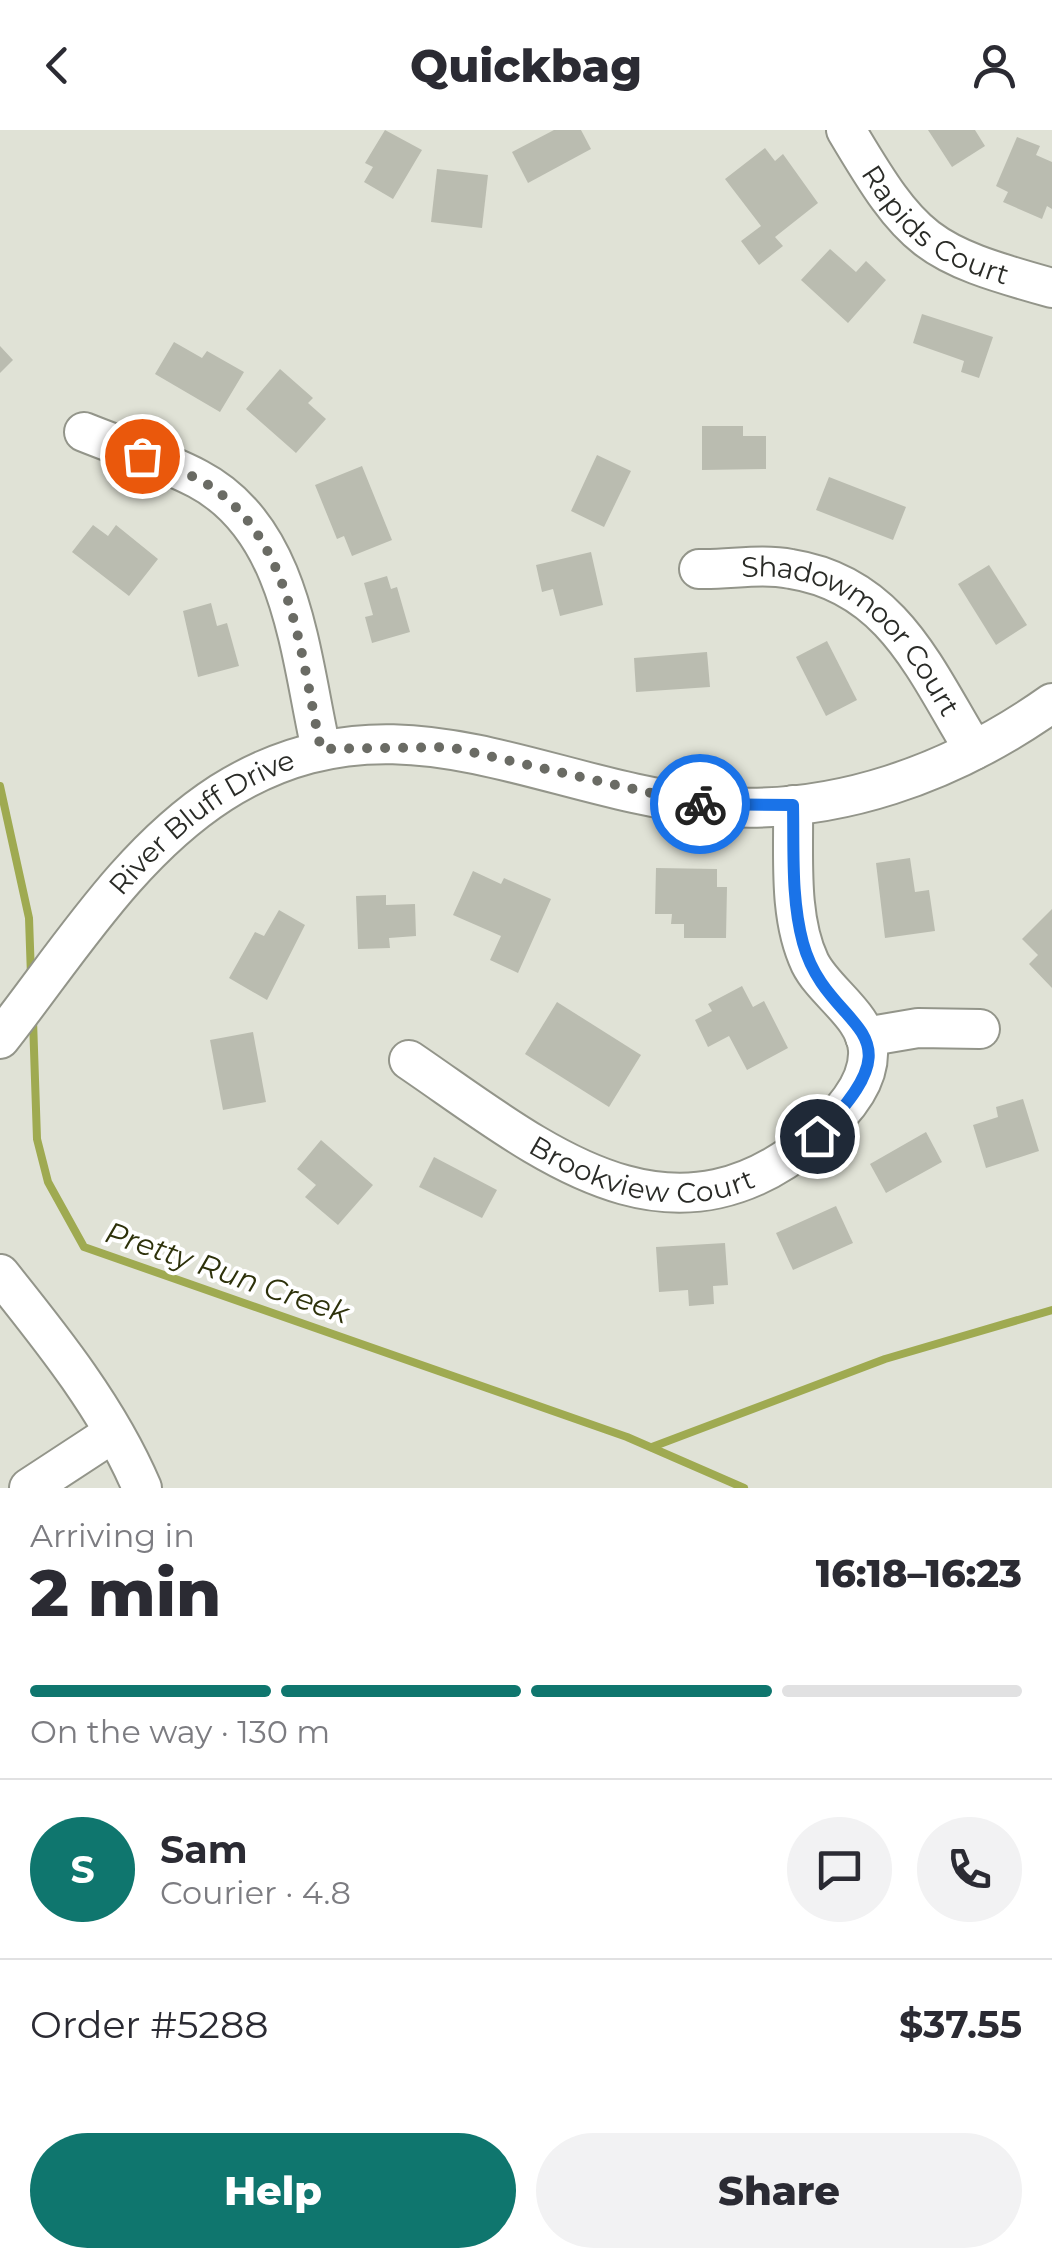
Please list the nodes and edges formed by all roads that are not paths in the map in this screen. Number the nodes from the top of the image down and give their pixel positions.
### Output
1 (846, 130) edge
2 (1052, 288) edge
3 (84, 432) dead end
4 (699, 569) dead end
5 (1052, 703) edge
6 (321, 749) junction
7 (974, 750) junction
8 (793, 805) junction
9 (980, 1029) dead end
10 (865, 1037) junction
11 (0, 1039) edge
12 (409, 1060) dead end
13 (0, 1274) edge
14 (113, 1433) junction
15 (29, 1488) edge
16 (142, 1488) edge

1 - 2 street, Rapids Court
3 - 6 street
4 - 7 street, Shadowmoor Court
5 - 7 street, River Bluff Drive
6 - 8 street, River Bluff Drive
6 - 11 street, River Bluff Drive
7 - 8 street, River Bluff Drive
8 - 10 street
9 - 10 street
10 - 12 street, Brookview Court
13 - 14 street
14 - 15 street
14 - 16 street

